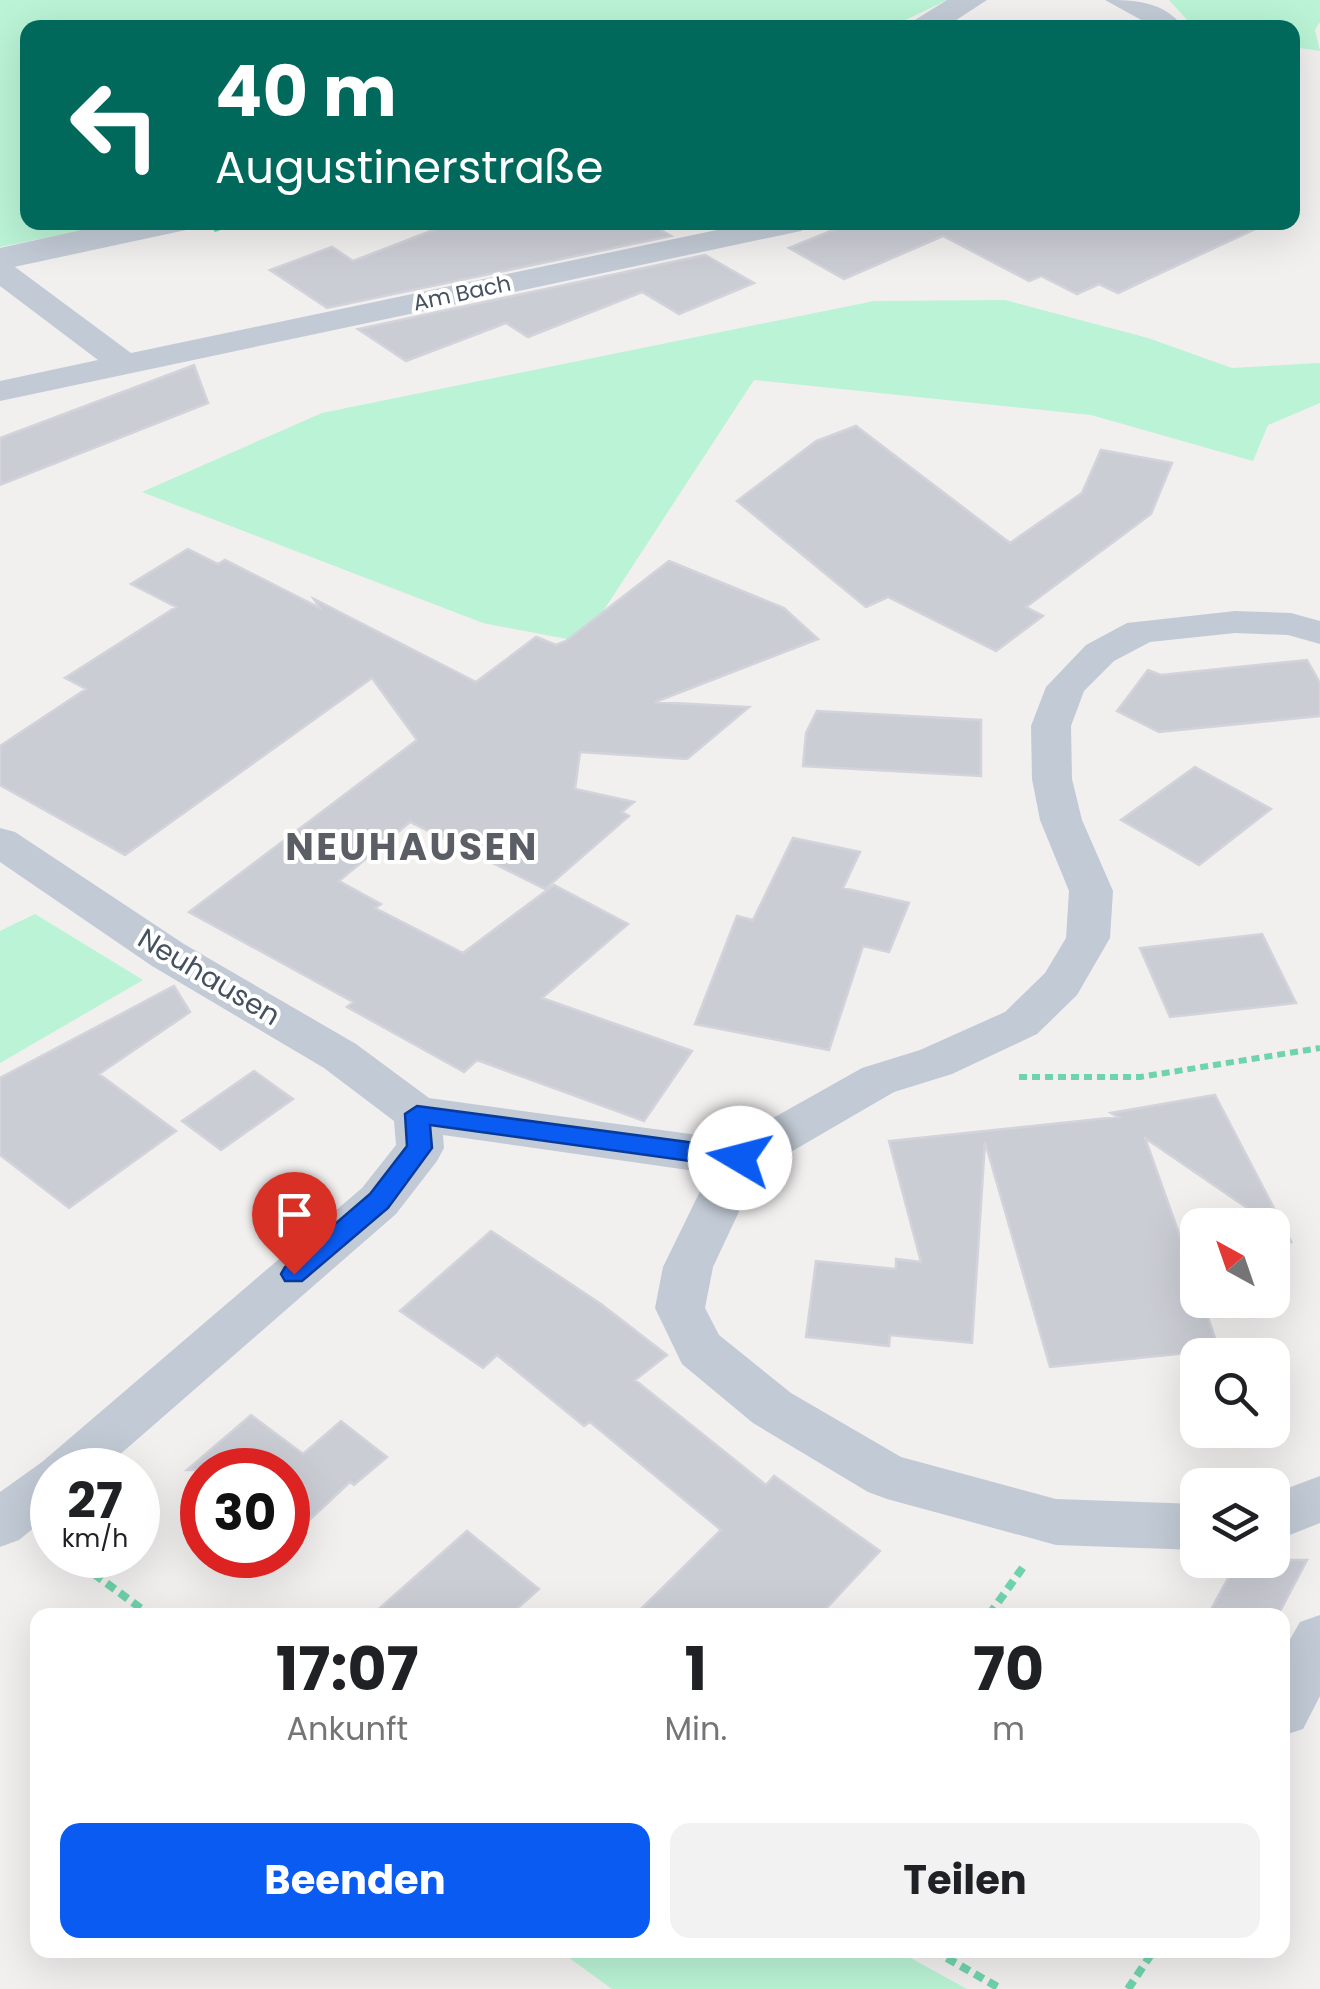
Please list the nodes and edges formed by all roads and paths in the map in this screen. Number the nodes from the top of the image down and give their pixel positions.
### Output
1 (971, 0) edge
2 (1118, 0) edge
3 (933, 20) edge
4 (1164, 20) edge
5 (137, 230) edge
6 (763, 230) edge
7 (0, 260) edge
8 (0, 271) edge
9 (123, 363) junction
10 (0, 390) edge
11 (1320, 632) edge
12 (0, 842) edge
13 (1320, 1048) edge
14 (936, 1062) junction
15 (417, 1114) junction
16 (740, 1158) junction
17 (91, 1448) edge
18 (30, 1499) edge
19 (1320, 1499) edge
20 (1290, 1512) edge
21 (0, 1524) edge
22 (1180, 1525) edge
23 (99, 1578) edge
24 (140, 1608) edge
25 (1320, 1640) edge
26 (1290, 1695) edge
27 (951, 1958) edge
28 (1149, 1958) edge
29 (1000, 1989) edge
30 (1128, 1989) edge

1 - 3 street
2 - 4 street
5 - 7 street
6 - 9 street, Am Bach
8 - 9 street
9 - 10 street, Am Bach
11 - 14 street
12 - 15 street, Neuhausen
13 - 14 path
14 - 16 street
15 - 16 street
15 - 17 street
16 - 22 street
18 - 21 street
19 - 20 street
23 - 24 path
25 - 26 street
27 - 29 path
28 - 30 path

